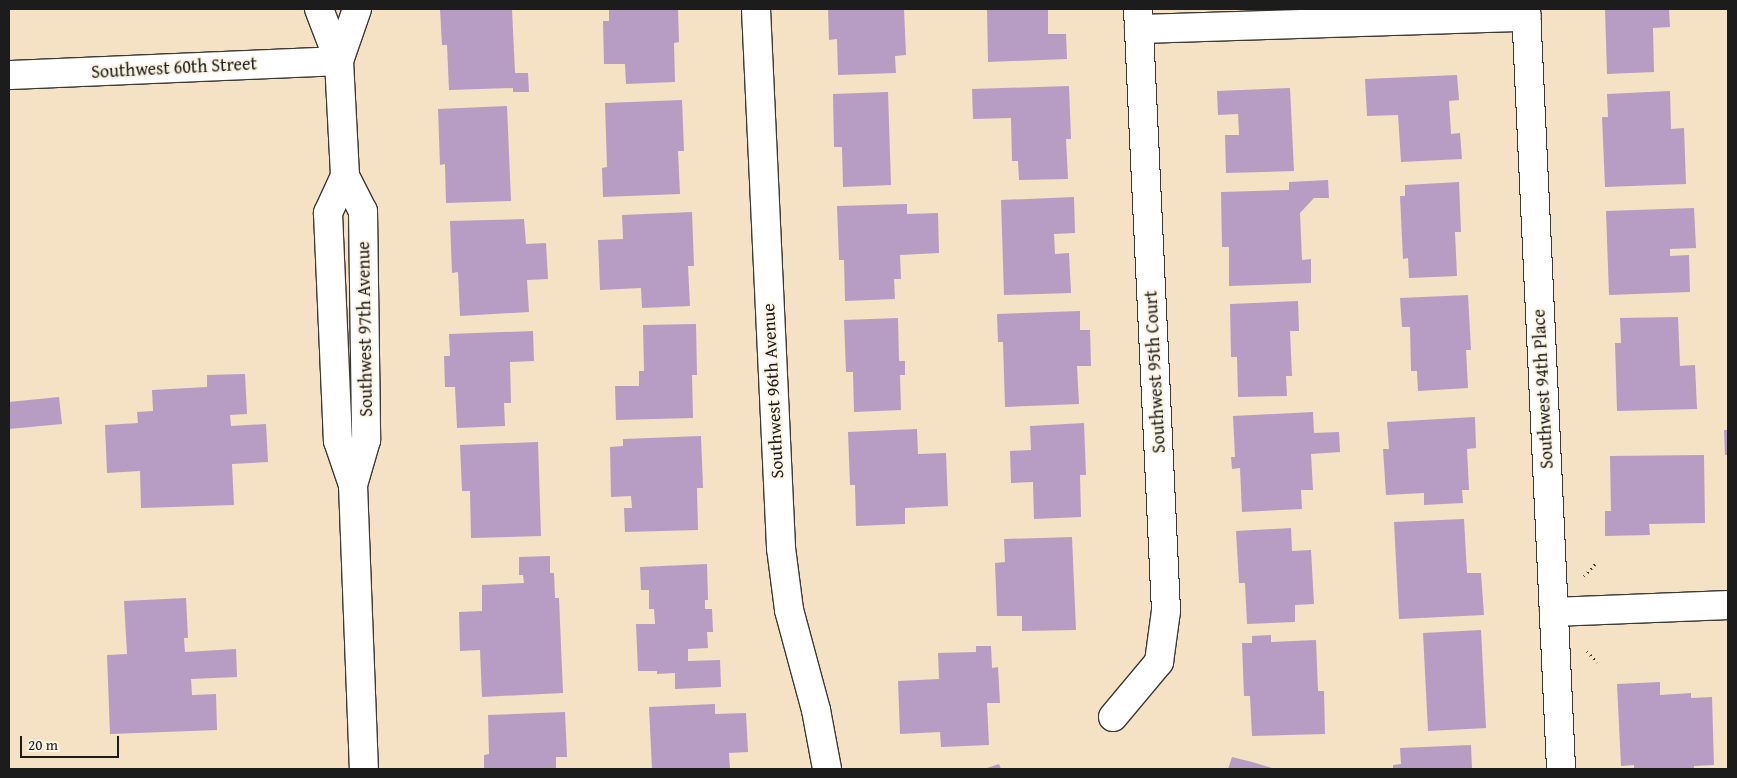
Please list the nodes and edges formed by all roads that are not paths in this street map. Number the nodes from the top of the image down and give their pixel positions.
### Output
1 (319, 9) edge
2 (357, 9) edge
3 (756, 9) edge
4 (1526, 13) edge
5 (1139, 19) edge
6 (339, 61) junction
7 (9, 75) edge
8 (1728, 605) edge
9 (1554, 612) junction
10 (1112, 718) dead end
11 (364, 769) edge
12 (827, 769) edge
13 (1561, 769) edge

1 - 6 street, Southwest 97th Avenue
2 - 6 street, Southwest 97th Avenue
3 - 12 street, Southwest 96th Avenue
4 - 5 street
4 - 9 street, Southwest 94th Place
5 - 10 street, Southwest 95th Court
6 - 7 street, Southwest 60th Street
6 - 11 street, Southwest 97th Avenue
8 - 9 street
9 - 13 street, Southwest 94th Place

